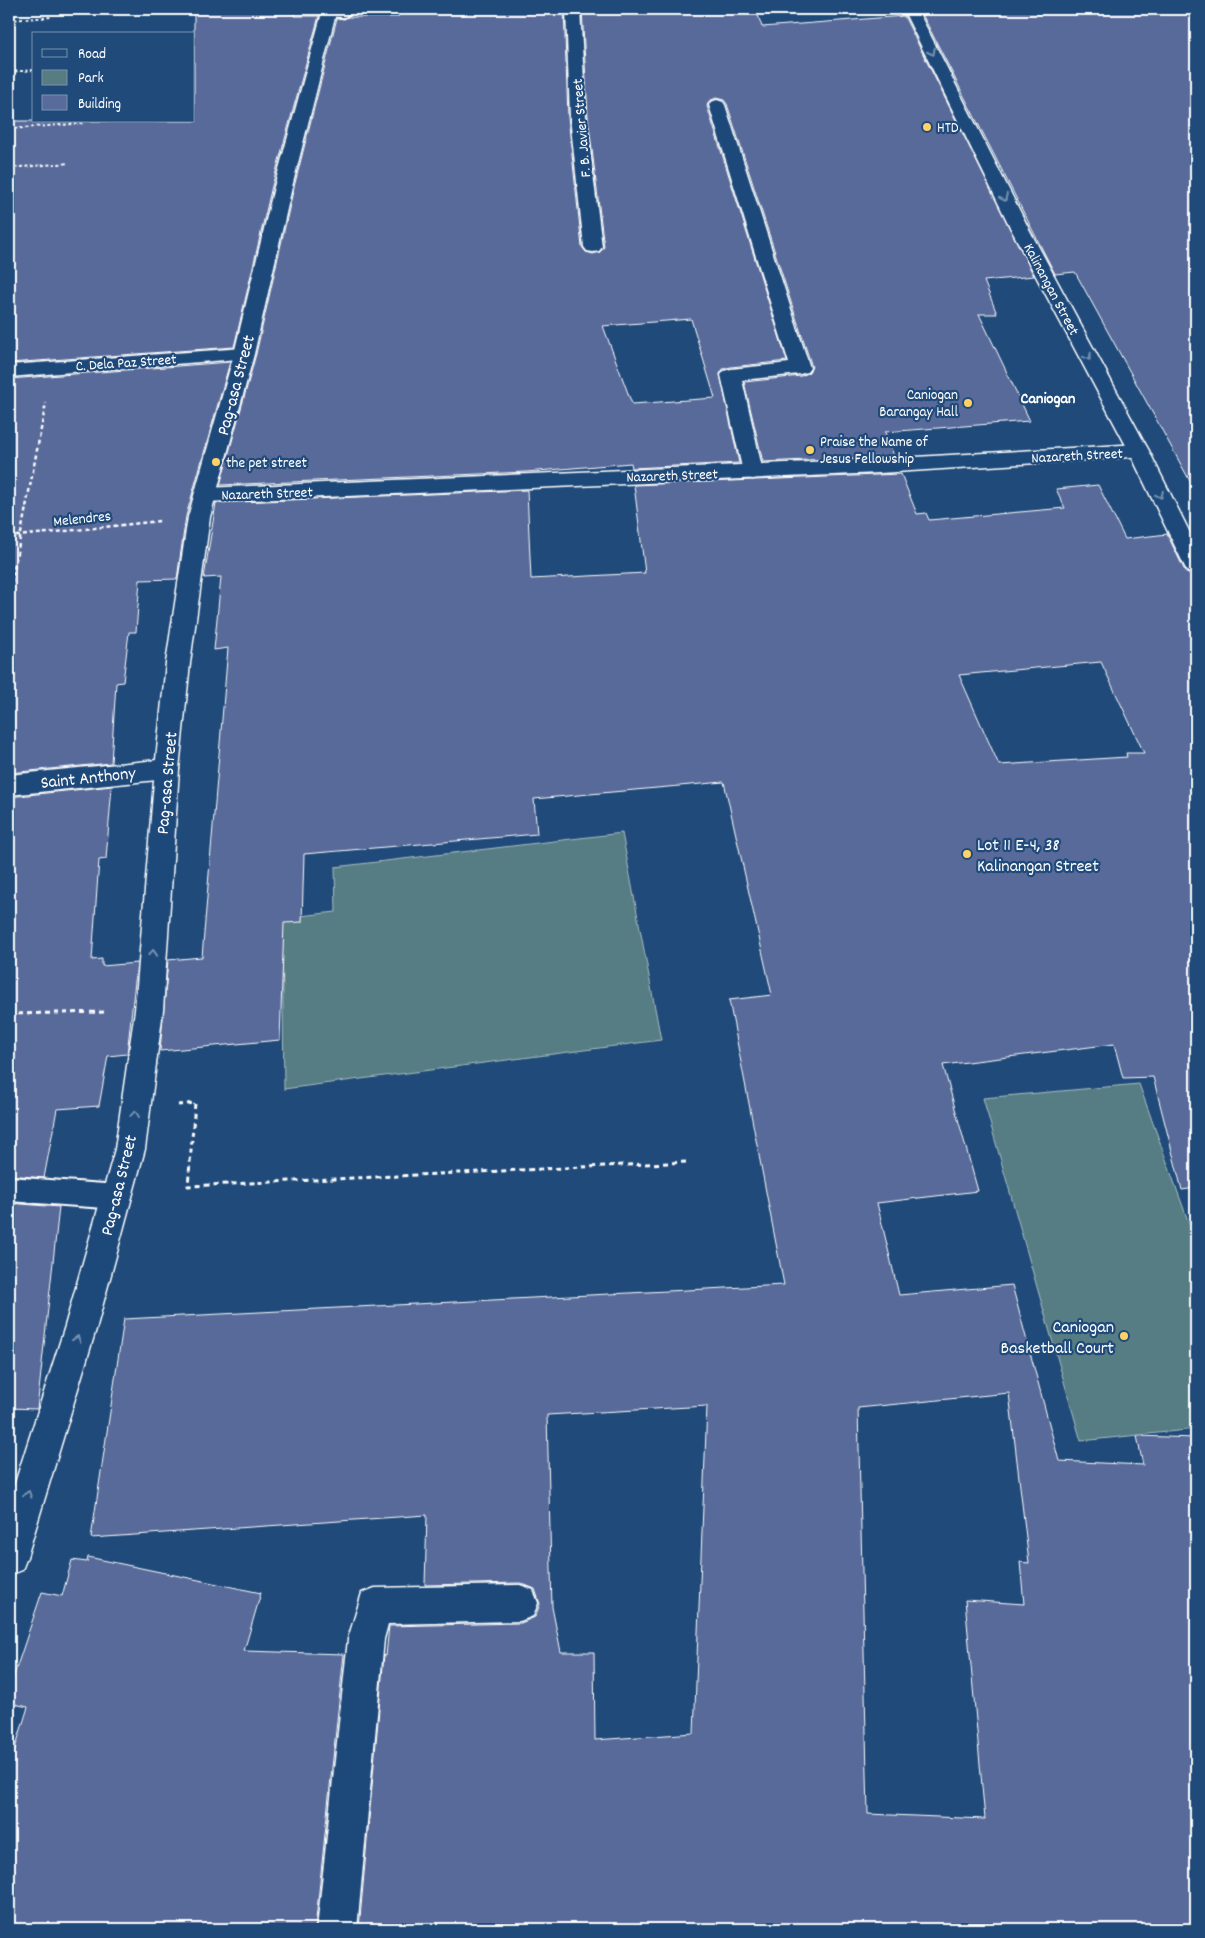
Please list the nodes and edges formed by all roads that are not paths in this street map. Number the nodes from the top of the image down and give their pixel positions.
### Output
1 (573, 9) edge
2 (910, 9) edge
3 (334, 12) edge
4 (717, 105) dead end
5 (593, 247) dead end
6 (244, 354) junction
7 (9, 371) edge
8 (1139, 451) junction
9 (753, 472) junction
10 (205, 495) junction
11 (1196, 567) edge
12 (167, 769) junction
13 (9, 785) edge
14 (9, 1189) edge
15 (118, 1197) junction
16 (9, 1557) edge
17 (520, 1603) dead end
18 (336, 1929) edge

1 - 5 street, F. B. Javier Street
2 -> 8 street, Kalinangan Street
3 - 6 street, Pag-asa Street
4 - 9 street
6 - 7 street, C. Dela Paz Street
6 - 10 street, Pag-asa Street
8 - 9 street, Nazareth Street
8 -> 11 street, Kalinangan Street
9 - 10 street, Nazareth Street
10 - 12 street, Pag-asa Street
12 - 13 street, Saint Anthony
15 -> 12 street, Pag-asa Street
14 - 15 lane
16 -> 15 street, Pag-asa Street
17 - 18 street

